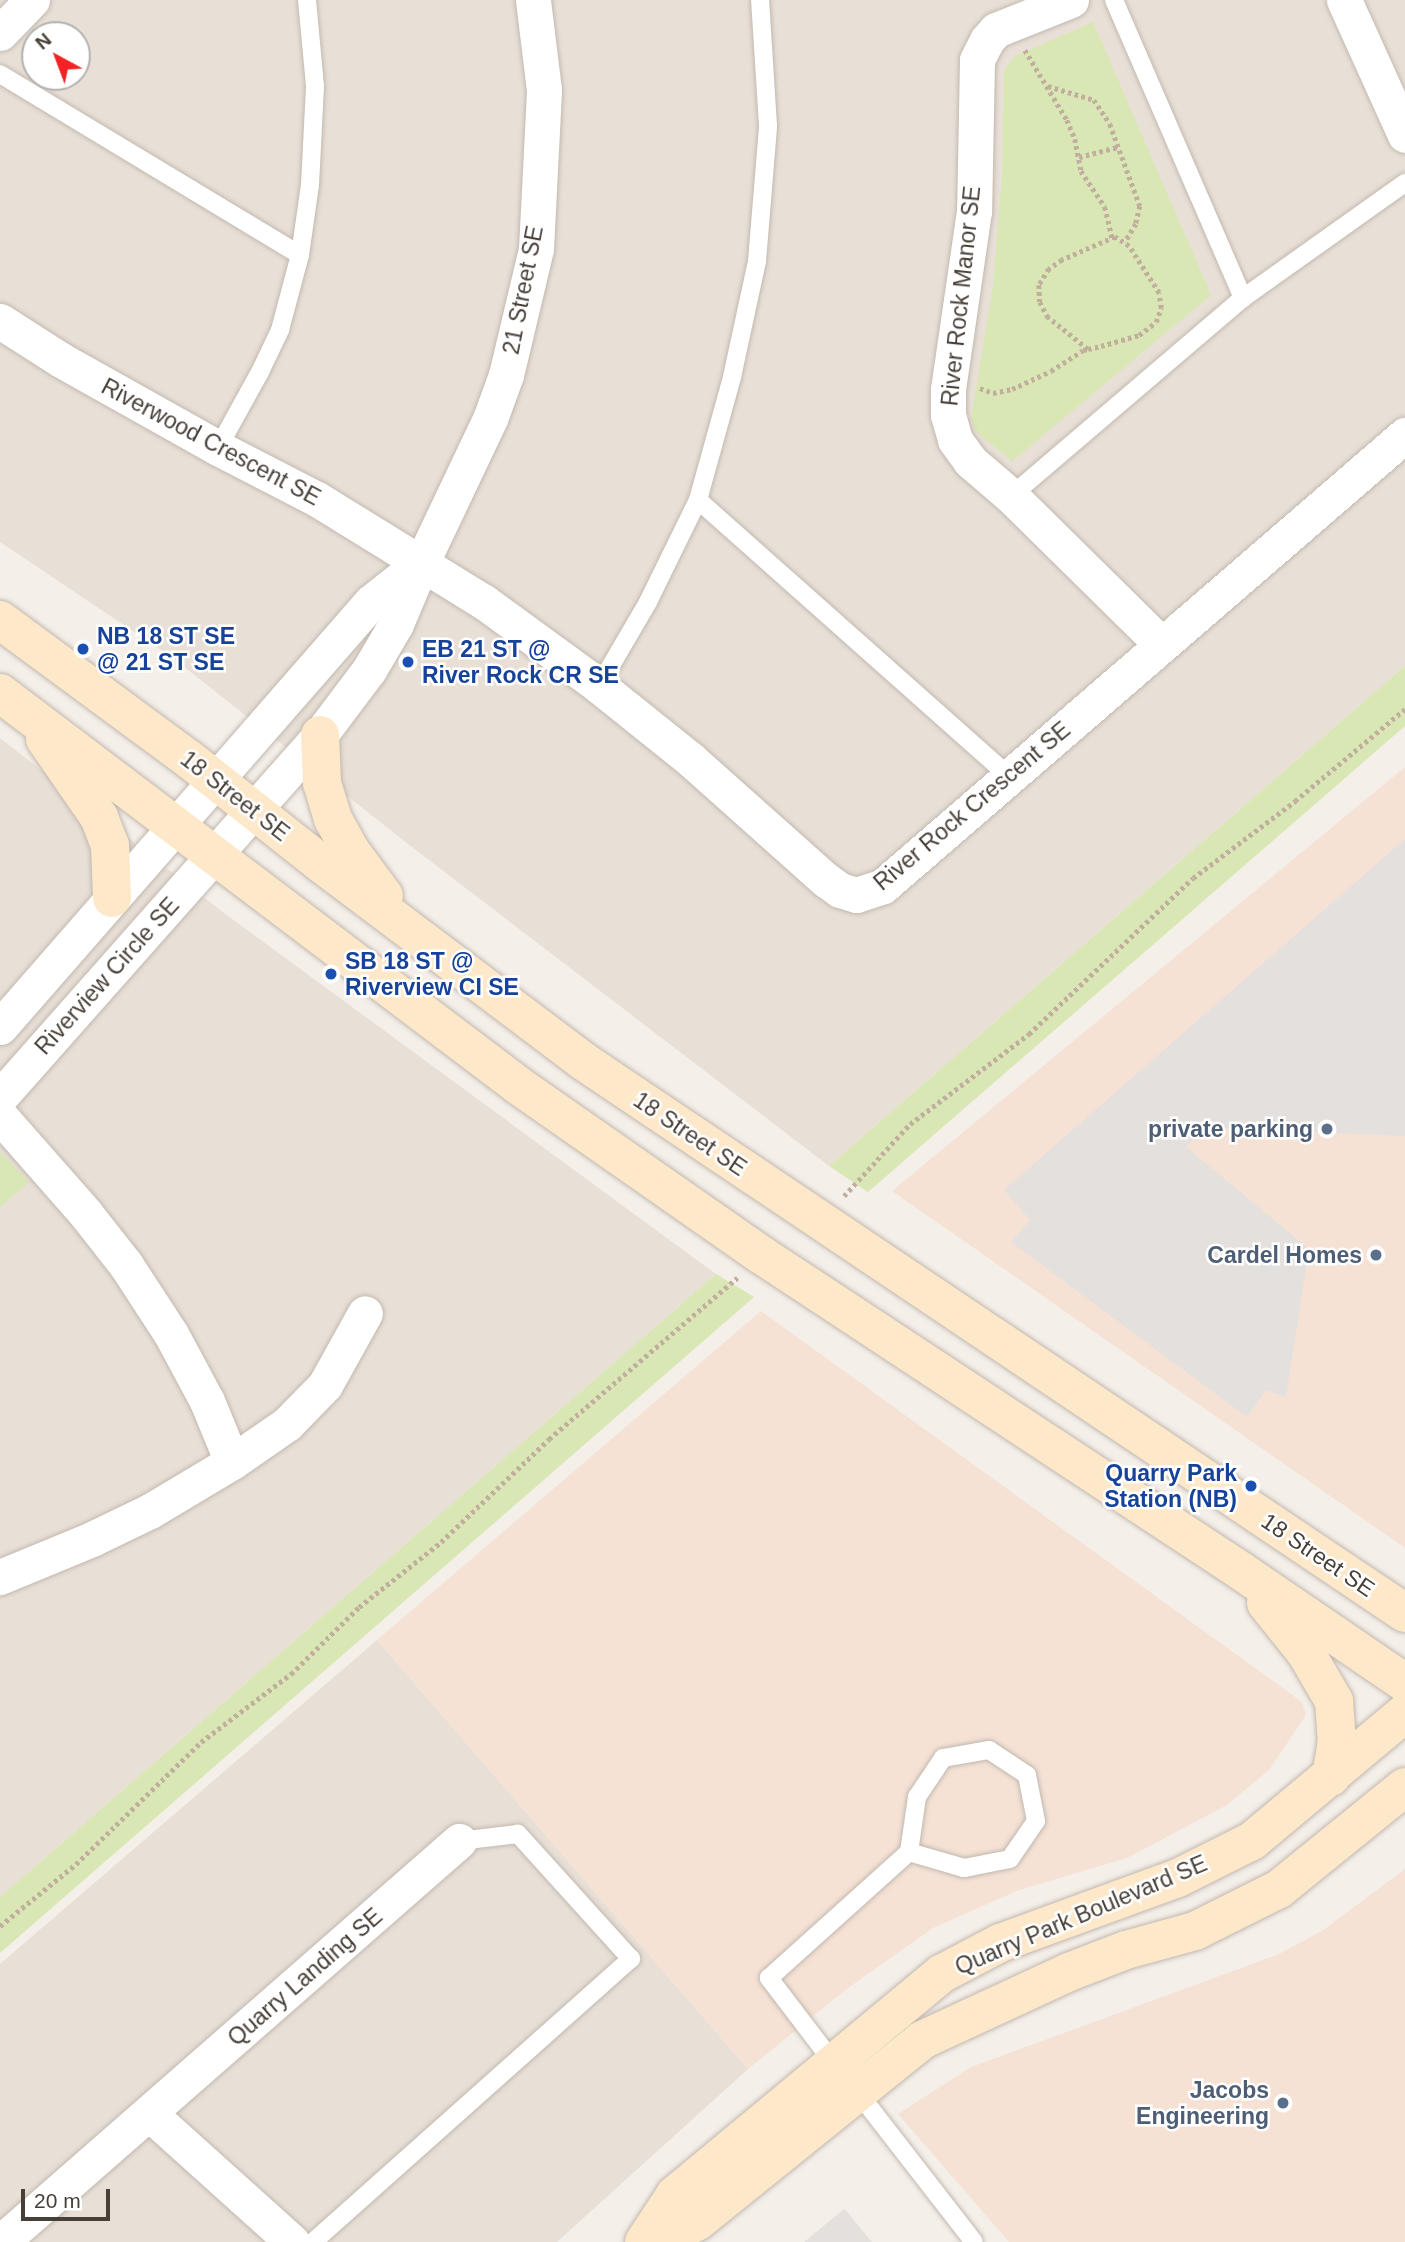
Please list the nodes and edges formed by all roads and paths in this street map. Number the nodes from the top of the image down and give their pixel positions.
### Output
1 (32, 0) edge
2 (307, 0) edge
3 (533, 0) edge
4 (760, 0) edge
5 (1071, 0) edge
6 (1114, 0) edge
7 (1344, 0) edge
8 (1007, 23) junction
9 (0, 33) edge
10 (0, 74) edge
11 (1048, 86) junction
12 (1405, 135) edge
13 (1118, 147) junction
14 (1079, 157) junction
15 (1405, 183) edge
16 (1112, 237) junction
17 (1125, 242) junction
18 (300, 255) junction
19 (1242, 298) junction
20 (0, 321) edge
21 (1087, 349) junction
22 (949, 377) junction
23 (1405, 435) edge
24 (218, 448) junction
25 (1011, 496) junction
26 (698, 500) junction
27 (422, 562) junction
28 (0, 620) edge
29 (1161, 645) junction
30 (599, 686) junction
31 (11, 701) edge
32 (1405, 709) edge
33 (320, 735) junction
34 (1009, 776) junction
35 (214, 780) junction
36 (253, 810) junction
37 (175, 825) junction
38 (214, 855) junction
39 (111, 898) junction
40 (408, 929) junction
41 (0, 1027) edge
42 (0, 1097) edge
43 (0, 1116) edge
44 (813, 1218) junction
45 (763, 1256) junction
46 (365, 1313) dead end
47 (232, 1462) junction
48 (1241, 1571) junction
49 (0, 1577) edge
50 (1405, 1613) edge
51 (1405, 1683) edge
52 (1405, 1713) edge
53 (1331, 1777) junction
54 (1405, 1787) edge
55 (459, 1841) joint
56 (909, 1852) junction
57 (0, 1926) edge
58 (834, 2063) junction
59 (858, 2092) junction
60 (150, 2114) junction
61 (2, 2242) edge
62 (292, 2242) edge
63 (313, 2242) edge
64 (644, 2242) edge
65 (657, 2242) edge
66 (975, 2242) edge

1 - 9 street
2 - 18 lane
3 - 27 street, 21 Street SE
4 - 26 lane
5 - 8 street, River Rock Manor SE
6 - 19 lane
7 - 12 street
8 - 11 path
8 - 22 street, River Rock Manor SE
10 - 18 lane
11 - 13 path
11 - 14 path
13 - 14 path
13 - 17 path
14 - 16 path
15 - 19 lane
16 - 17 path
16 - 21 path
17 - 21 path
18 - 24 lane
19 - 25 lane
20 - 24 street, Riverwood Crescent SE
21 - 22 path
22 - 25 street, River Rock Manor SE
23 - 29 street, River Rock Crescent SE
24 - 27 street, Riverwood Crescent SE
25 - 29 street, River Rock Manor SE
26 - 30 lane
26 - 34 lane
27 - 30 street, River Rock Crescent SE
27 - 33 street, 21 Street SE
27 - 35 street, 21 Street SE
28 - 35 main road, 18 Street SE
29 - 34 street, River Rock Crescent SE
30 - 34 street, River Rock Crescent SE
31 - 37 main road
31 - 39 main road
32 - 44 path
33 - 36 street, 21 Street SE
33 - 40 main road
35 - 36 main road, 18 Street SE
35 - 37 street, 21 Street SE
36 - 38 street, 21 Street SE
36 - 40 main road, 18 Street SE
37 - 38 main road
37 - 39 street, Riverview Circle SE
38 - 42 street, Riverview Circle SE
38 - 45 main road
39 - 41 street, Riverview Circle SE
40 - 44 main road, 18 Street SE
43 - 47 street
44 - 50 main road, 18 Street SE
45 - 48 main road
45 - 57 path
46 - 47 street
47 - 49 street
48 - 51 main road
48 - 53 main road
52 - 53 main road, Quarry Park Boulevard SE
53 - 58 main road, Quarry Park Boulevard SE
54 - 59 main road, Quarry Park Boulevard SE
55 - 60 street, Quarry Landing SE
55 - 63 lane
56 - 56 lane
56 - 58 lane
58 - 59 lane
58 - 64 main road, Quarry Park Boulevard SE
59 - 65 main road, Quarry Park Boulevard SE
59 - 66 lane
60 - 61 street, Quarry Landing SE
60 - 62 street

